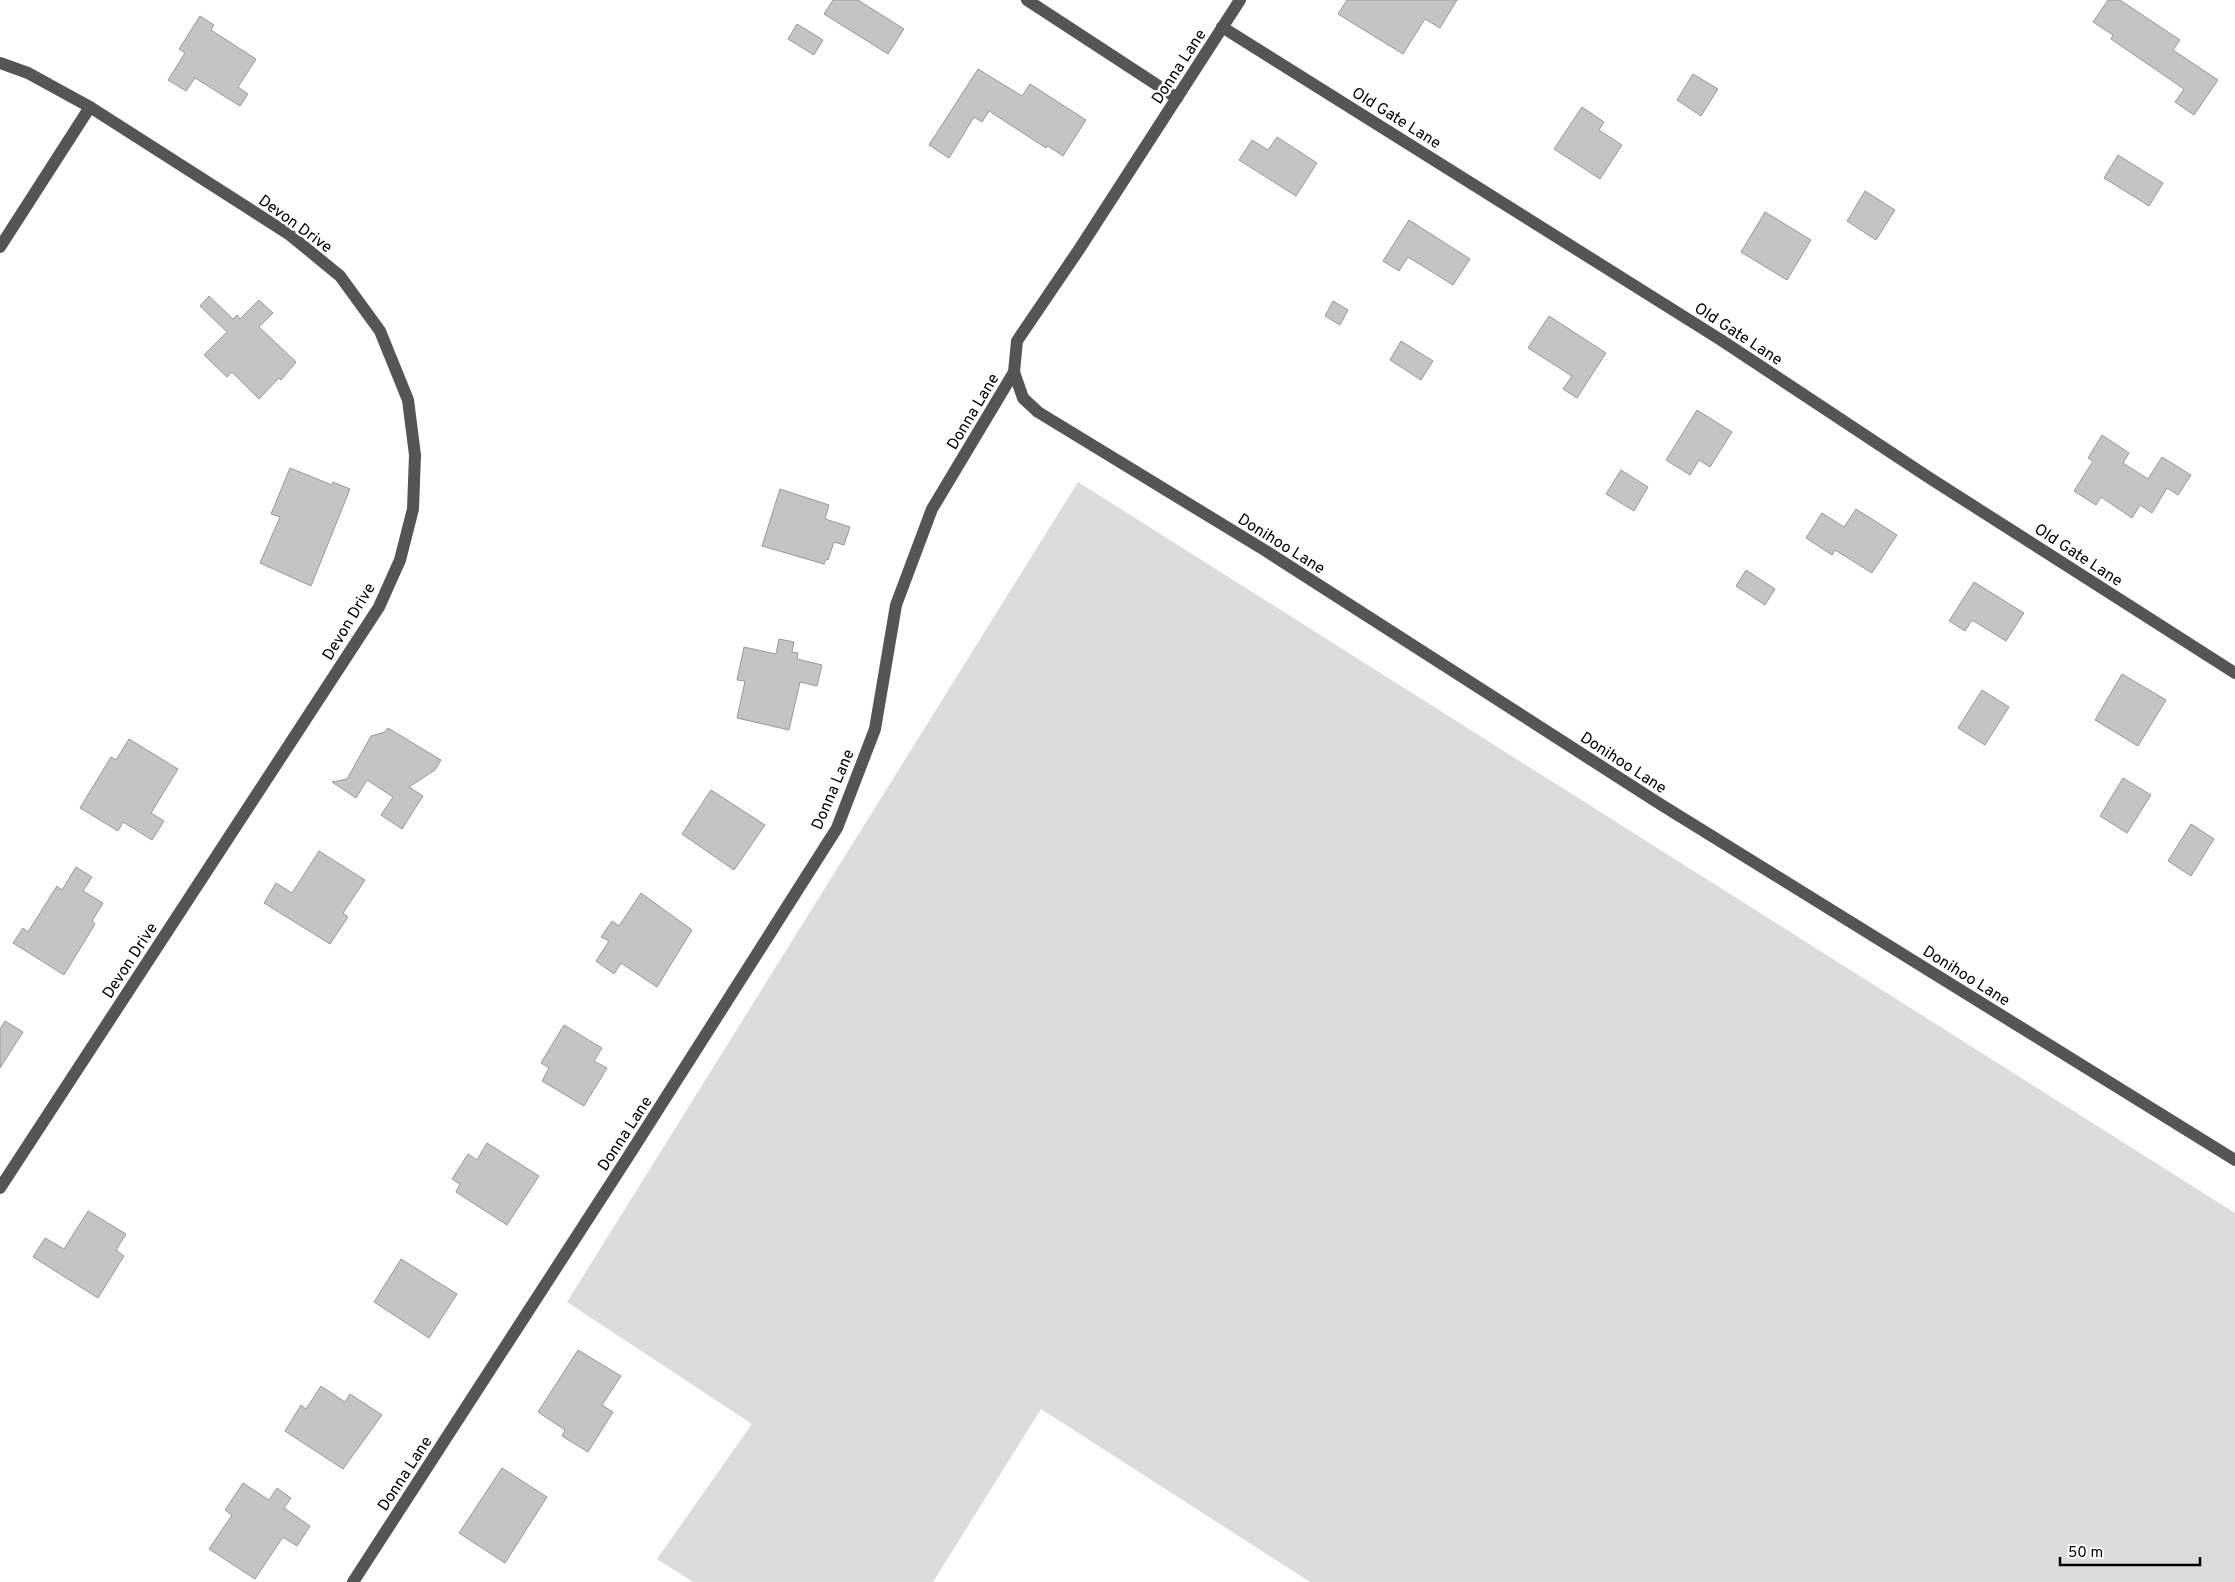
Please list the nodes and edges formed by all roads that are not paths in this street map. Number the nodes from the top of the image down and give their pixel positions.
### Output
1 (1027, 0) edge
2 (1240, 0) edge
3 (1222, 27) junction
4 (0, 64) edge
5 (1177, 98) junction
6 (90, 107) junction
7 (0, 247) edge
8 (1014, 372) junction
9 (2235, 673) edge
10 (2235, 1160) edge
11 (0, 1188) edge
12 (353, 1582) edge

1 - 5 street
2 - 3 street, Donna Lane
3 - 5 street, Donna Lane
3 - 9 street, Old Gate Lane
4 - 6 street, Devon Drive
5 - 8 street, Donna Lane
6 - 7 street
6 - 11 street, Devon Drive
8 - 10 street, Donihoo Lane
8 - 12 street, Donna Lane

